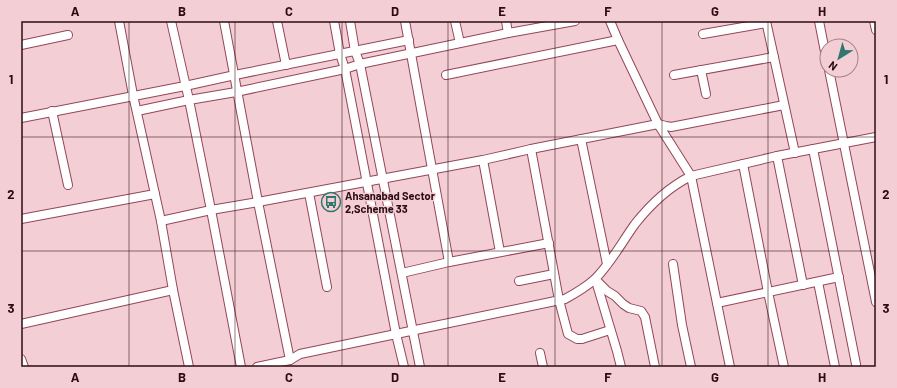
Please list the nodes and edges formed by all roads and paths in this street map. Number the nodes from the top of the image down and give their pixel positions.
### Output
1 (119, 21) edge
2 (171, 21) edge
3 (224, 21) edge
4 (277, 21) edge
5 (334, 21) edge
6 (350, 21) edge
7 (405, 21) edge
8 (455, 21) edge
9 (506, 21) edge
10 (575, 21) edge
11 (610, 21) edge
12 (819, 21) edge
13 (874, 21) edge
14 (560, 22) edge
15 (766, 22) edge
16 (876, 30) edge
17 (508, 33) junction
18 (703, 34) dead end
19 (68, 35) dead end
20 (822, 38) edge
21 (409, 40) junction
22 (618, 40) junction
23 (460, 43) junction
24 (21, 45) edge
25 (355, 51) junction
26 (340, 54) junction
27 (411, 54) junction
28 (774, 57) junction
29 (286, 64) junction
30 (360, 64) junction
31 (345, 69) junction
32 (701, 70) junction
33 (234, 75) junction
34 (446, 75) dead end
35 (674, 75) dead end
36 (831, 78) edge
37 (185, 86) junction
38 (236, 92) junction
39 (706, 94) dead end
40 (133, 95) junction
41 (189, 100) junction
42 (784, 105) junction
43 (52, 111) junction
44 (137, 112) junction
45 (21, 118) edge
46 (658, 124) junction
47 (876, 137) edge
48 (581, 139) junction
49 (843, 143) junction
50 (531, 149) junction
51 (813, 149) junction
52 (795, 152) junction
53 (777, 156) junction
54 (483, 160) junction
55 (743, 164) junction
56 (431, 169) junction
57 (691, 176) junction
58 (383, 179) junction
59 (367, 182) junction
60 (68, 185) dead end
61 (309, 193) junction
62 (155, 194) junction
63 (258, 202) junction
64 (211, 210) junction
65 (21, 219) edge
66 (161, 221) junction
67 (549, 243) junction
68 (500, 252) junction
69 (449, 262) junction
70 (607, 264) junction
71 (672, 264) dead end
72 (873, 270) edge
73 (402, 273) junction
74 (554, 274) junction
75 (839, 277) junction
76 (595, 279) junction
77 (519, 281) dead end
78 (818, 282) junction
79 (803, 285) junction
80 (327, 287) dead end
81 (173, 290) junction
82 (768, 292) junction
83 (559, 300) junction
84 (876, 302) edge
85 (717, 303) junction
86 (21, 324) edge
87 (413, 330) junction
88 (610, 330) junction
89 (396, 334) junction
90 (540, 353) dead end
91 (21, 359) edge
92 (290, 360) junction
93 (856, 364) dead end
94 (24, 367) edge
95 (189, 367) edge
96 (241, 367) edge
97 (257, 367) edge
98 (404, 367) edge
99 (420, 367) edge
100 (543, 367) edge
101 (620, 367) edge
102 (655, 367) edge
103 (691, 367) edge
104 (730, 367) edge
105 (784, 367) edge
106 (835, 367) edge

1 - 40 street
2 - 37 street
3 - 33 street
4 - 29 street
5 - 26 street
6 - 25 street
7 - 21 street
8 - 23 street
9 - 17 street
10 - 14 street
11 - 22 street
12 - 20 street
13 - 16 street
14 - 17 street
15 - 18 street
15 - 28 street
17 - 23 street
19 - 24 street
21 - 25 street
21 - 27 street
22 - 34 street
22 - 46 street
23 - 27 street
25 - 26 street
25 - 30 street
26 - 29 street
26 - 31 street
27 - 30 street
27 - 56 street
28 - 32 street
28 - 42 street
29 - 33 street
30 - 31 street
30 - 58 street
31 - 38 street
31 - 59 street
32 - 35 street
32 - 39 street
33 - 37 street
33 - 38 street
36 - 49 street
37 - 40 street
37 - 41 street
38 - 41 street
38 - 63 street
40 - 43 street
40 - 44 street
41 - 44 street
41 - 64 street
42 - 46 street
42 - 52 street
43 - 45 street
43 - 60 street
44 - 62 street
46 - 48 street
46 - 57 street
47 - 49 street
48 - 50 street
48 - 70 street
49 - 51 street
49 - 72 street
50 - 54 street
50 - 67 street
51 - 52 street
51 - 75 street
52 - 53 street
53 - 55 street
53 - 79 street
54 - 56 street
54 - 68 street
55 - 57 street
55 - 82 street
56 - 58 street
56 - 69 street
57 - 70 street
57 - 85 street
58 - 59 street
58 - 73 street
59 - 61 street
59 - 89 street
61 - 63 street
61 - 80 street
62 - 65 street
62 - 66 street
63 - 64 street
63 - 92 street
64 - 66 street
64 - 96 street
66 - 81 street
67 - 68 street
67 - 74 street
68 - 69 street
69 - 73 street
70 - 76 street
71 - 103 street
72 - 84 street
73 - 87 street
74 - 77 street
74 - 83 street
75 - 78 street
75 - 93 street
76 - 83 street
76 - 88 street
76 - 102 street
78 - 79 street
78 - 106 street
79 - 82 street
81 - 86 street
81 - 95 street
82 - 85 street
82 - 105 street
83 - 87 street
83 - 88 street
85 - 104 street
87 - 89 street
87 - 99 street
88 - 101 street
89 - 92 street
89 - 98 street
90 - 100 street
91 - 94 street
92 - 97 street

